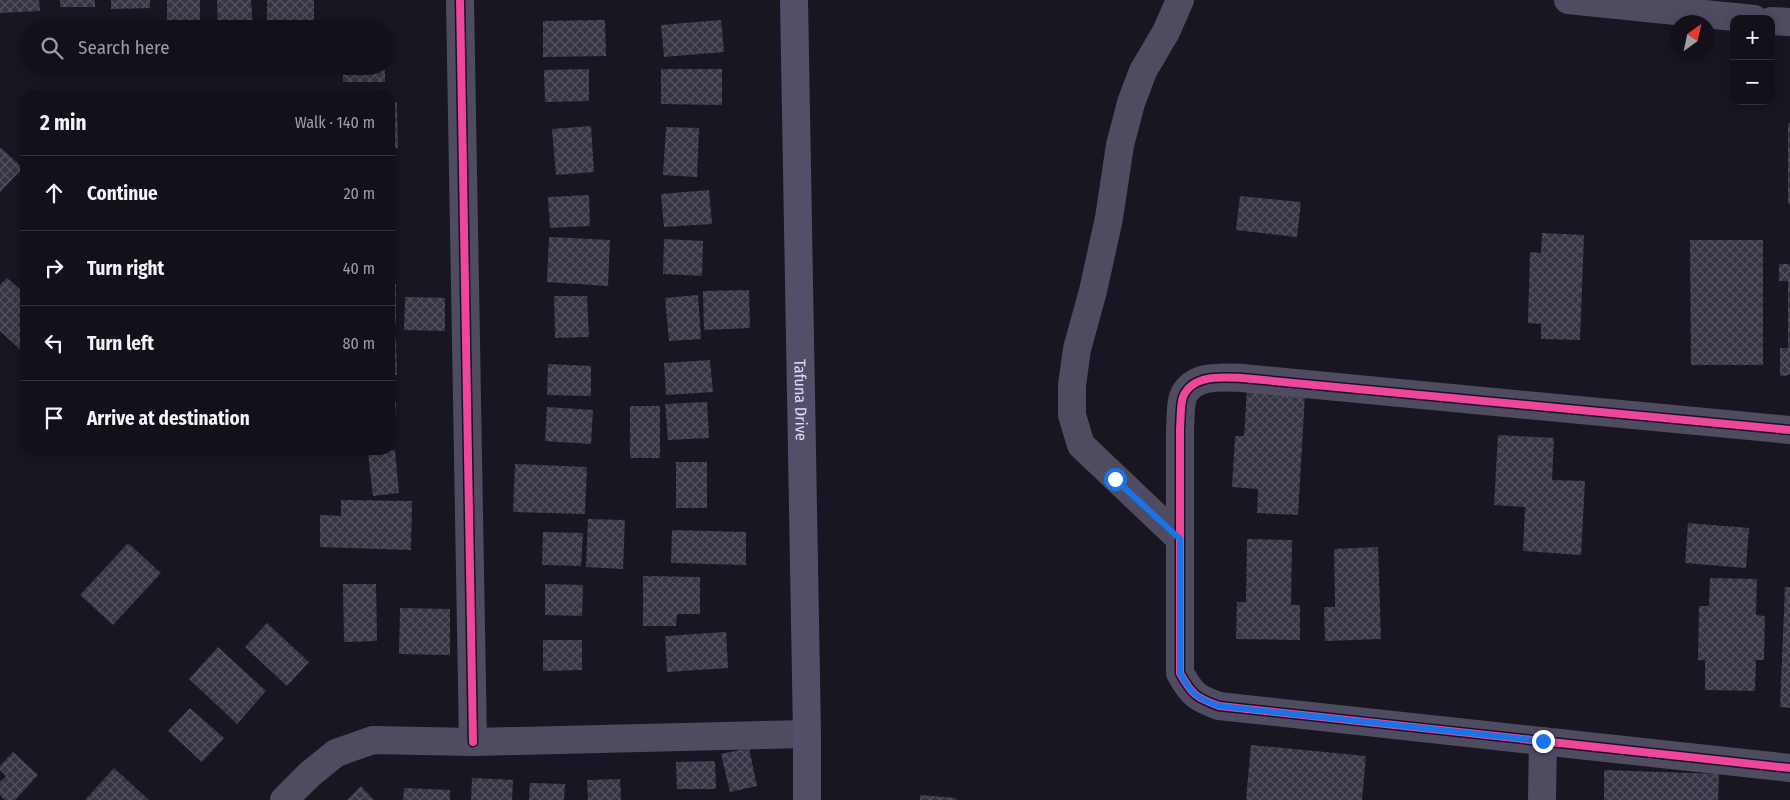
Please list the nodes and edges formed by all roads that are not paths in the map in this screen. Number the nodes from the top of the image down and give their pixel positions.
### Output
1 (460, 0) edge
2 (794, 0) edge
3 (1180, 0) edge
4 (1568, 0) edge
5 (1730, 17) edge
6 (1775, 20) edge
7 (1790, 22) edge
8 (1790, 430) edge
9 (1180, 539) junction
10 (807, 734) junction
11 (1543, 741) junction
12 (473, 742) junction
13 (1790, 768) edge
14 (284, 800) edge
15 (807, 800) edge
16 (1542, 800) edge

1 - 12 street
2 - 10 main road, Tafuna Drive
3 - 9 street
4 - 5 street
6 - 7 street
8 - 9 street
9 - 11 street
10 - 12 street
10 - 15 main road, Tafuna Drive
11 - 13 street
11 - 16 street
12 - 14 street

